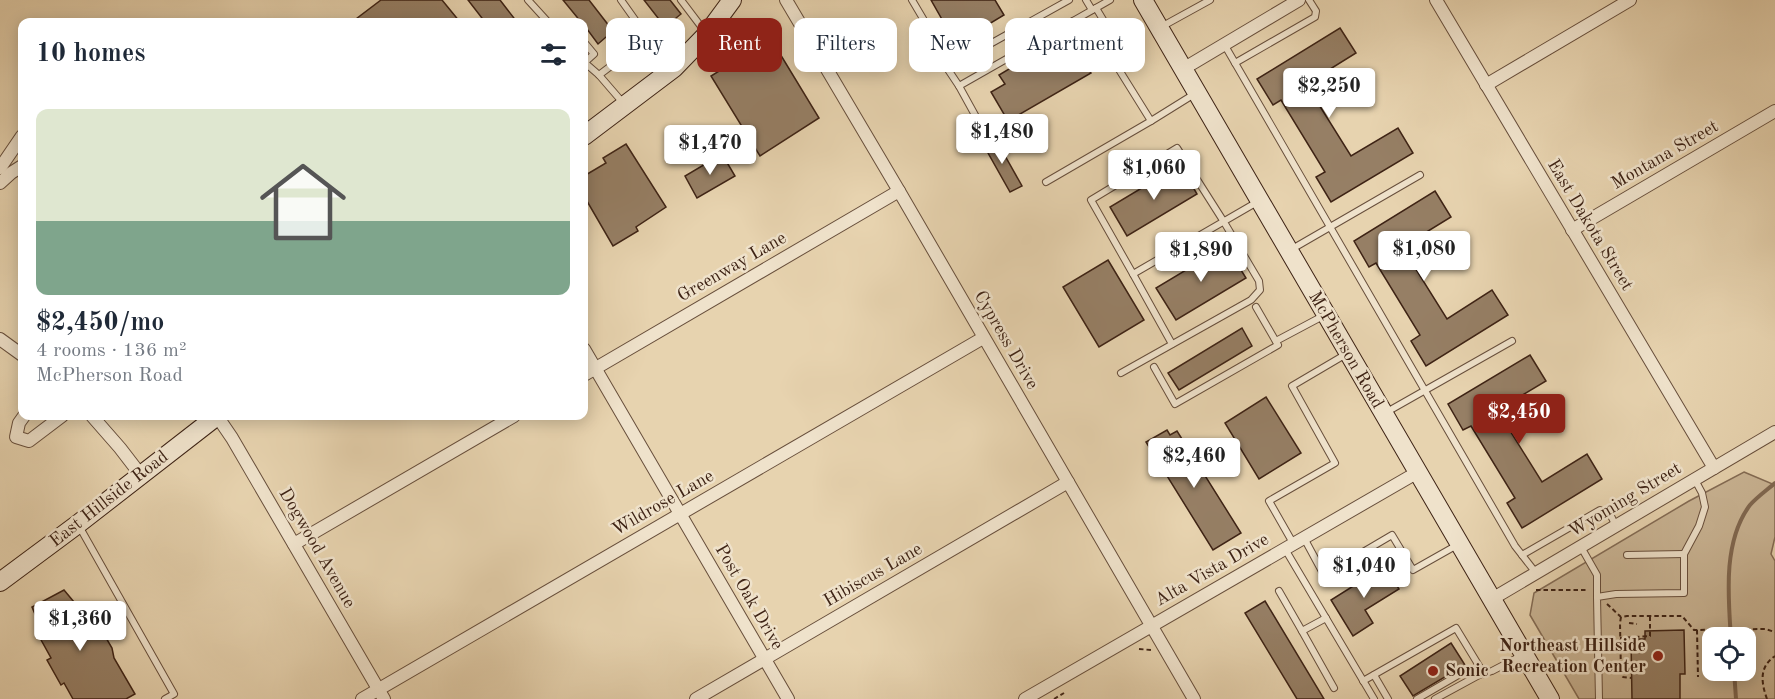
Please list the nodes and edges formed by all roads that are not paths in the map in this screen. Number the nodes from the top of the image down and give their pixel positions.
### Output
1 (528, 0) edge
2 (621, 0) edge
3 (681, 0) edge
4 (732, 0) edge
5 (786, 0) edge
6 (912, 0) edge
7 (1069, 0) edge
8 (1086, 0) edge
9 (1110, 0) edge
10 (1143, 0) edge
11 (1208, 0) edge
12 (1299, 0) edge
13 (1309, 0) edge
14 (1436, 0) edge
15 (1630, 0) edge
16 (1094, 9) junction
17 (544, 18) edge
18 (634, 18) edge
19 (719, 18) edge
20 (923, 18) edge
21 (1078, 18) edge
22 (1100, 18) edge
23 (697, 21) edge
24 (1159, 28) junction
25 (697, 44) edge
26 (1224, 44) junction
27 (588, 47) edge
28 (685, 57) edge
29 (588, 59) edge
30 (1005, 60) edge
31 (1235, 63) junction
32 (588, 65) edge
33 (1183, 69) junction
34 (606, 70) edge
35 (669, 72) edge
36 (1120, 72) edge
37 (599, 75) junction
38 (1486, 85) junction
39 (959, 86) junction
40 (1197, 93) junction
41 (625, 105) junction
42 (1775, 111) edge
43 (1151, 121) junction
44 (588, 133) edge
45 (986, 135) dead end
46 (18, 142) edge
47 (0, 168) edge
48 (18, 168) edge
49 (1420, 175) dead end
50 (1046, 182) dead end
51 (0, 183) edge
52 (899, 191) junction
53 (1260, 201) junction
54 (1224, 222) junction
55 (1330, 227) junction
56 (1572, 230) junction
57 (1289, 251) junction
58 (1133, 274) junction
59 (1256, 307) dead end
60 (1326, 315) junction
61 (983, 338) junction
62 (0, 339) edge
63 (1276, 341) junction
64 (1512, 341) dead end
65 (1172, 344) junction
66 (18, 352) edge
67 (1348, 353) junction
68 (1154, 367) dead end
69 (589, 371) edge
70 (1121, 373) dead end
71 (1425, 390) junction
72 (1383, 414) junction
73 (21, 420) edge
74 (57, 420) edge
75 (96, 420) edge
76 (212, 420) edge
77 (220, 420) edge
78 (507, 420) edge
79 (1775, 432) edge
80 (1714, 468) junction
81 (1418, 472) junction
82 (140, 474) junction
83 (1695, 479) junction
84 (1068, 482) junction
85 (680, 514) junction
86 (78, 524) junction
87 (1617, 526) junction
88 (294, 544) junction
89 (1294, 544) junction
90 (1460, 544) junction
91 (1581, 547) junction
92 (1684, 554) junction
93 (1522, 555) junction
94 (1627, 555) dead end
95 (1536, 573) junction
96 (0, 582) edge
97 (1279, 591) dead end
98 (1598, 597) junction
99 (1492, 599) junction
100 (1326, 618) junction
101 (1152, 625) junction
102 (1302, 631) junction
103 (1525, 655) junction
104 (765, 659) junction
105 (1481, 674) junction
106 (1374, 675) junction
107 (1363, 681) junction
108 (1334, 688) dead end
109 (381, 694) edge
110 (165, 699) edge
111 (362, 699) edge
112 (696, 699) edge
113 (788, 699) edge
114 (1025, 699) edge
115 (1194, 699) edge
116 (1374, 699) edge
117 (1388, 699) edge
118 (1417, 699) edge
119 (1435, 699) edge
120 (1550, 699) edge
121 (1599, 699) edge

1 - 17 lane
2 - 18 lane
3 - 23 lane
4 - 19 main road
5 - 52 street, Cypress Drive
6 - 20 lane
7 - 39 lane
8 - 16 lane
9 - 16 lane
10 - 24 main road, McPherson Road
11 - 24 lane
12 - 26 street
13 - 31 lane
14 - 38 street, East Dakota Street
15 - 38 street
16 - 21 lane
16 - 22 lane
24 - 33 main road, McPherson Road
25 - 28 main road
26 - 31 lane
26 - 33 street
27 - 29 lane
30 - 39 lane
31 - 55 lane
32 - 37 lane
33 - 40 main road, McPherson Road
34 - 37 lane
35 - 41 main road
36 - 43 lane
37 - 41 lane
38 - 56 street, East Dakota Street
39 - 45 lane
40 - 43 lane
40 - 53 main road, McPherson Road
41 - 44 main road
42 - 56 street, Montana Street
43 - 50 lane
46 - 47 street
48 - 51 street
49 - 55 lane
52 - 61 street, Cypress Drive
52 - 69 street, Greenway Lane
53 - 54 lane
53 - 57 main road, McPherson Road
54 - 58 lane
54 - 58 lane
54 - 65 lane
55 - 57 lane
55 - 71 lane
56 - 80 street, East Dakota Street
57 - 60 main road, McPherson Road
58 - 65 lane
59 - 63 lane
60 - 63 lane
60 - 67 main road, McPherson Road
61 - 84 street, Cypress Drive
61 - 85 street, Wildrose Lane
62 - 66 street
63 - 68 lane
64 - 71 lane
65 - 70 lane
67 - 72 main road, McPherson Road
67 - 89 lane
69 - 85 street, Post Oak Drive
71 - 72 lane
71 - 93 lane
72 - 81 main road, McPherson Road
73 - 74 street
75 - 82 street
76 - 82 main road, East Hillside Road
77 - 88 street, Dogwood Avenue
78 - 88 street
79 - 80 street, Wyoming Street
80 - 83 street, Wyoming Street
81 - 89 street, Alta Vista Drive
81 - 90 main road, McPherson Road
82 - 86 main road, East Hillside Road
83 - 87 street, Wyoming Street
83 - 92 lane
84 - 101 street, Cypress Drive
84 - 104 street, Hibiscus Lane
85 - 104 street, Post Oak Drive
85 - 109 street, Wildrose Lane
86 - 96 main road, East Hillside Road
86 - 110 lane
87 - 91 street, Wyoming Street
87 - 93 lane
88 - 109 street, Dogwood Avenue
89 - 90 lane
89 - 100 lane
89 - 101 street, Alta Vista Drive
90 - 99 main road, McPherson Road
91 - 95 street, Wyoming Street
91 - 98 lane
92 - 94 lane
92 - 98 lane
93 - 95 lane
95 - 99 street, Wyoming Street
97 - 102 lane
98 - 121 lane
99 - 103 main road, McPherson Road
100 - 102 lane
100 - 107 lane
101 - 114 street, Alta Vista Drive
101 - 115 street, Cypress Drive
102 - 108 lane
103 - 105 lane
103 - 120 main road, McPherson Road
104 - 112 street, Hibiscus Lane
104 - 113 street, Post Oak Drive
105 - 106 lane
105 - 118 lane
105 - 119 lane
106 - 107 lane
106 - 117 lane
107 - 116 lane
109 - 111 street, Wildrose Lane

